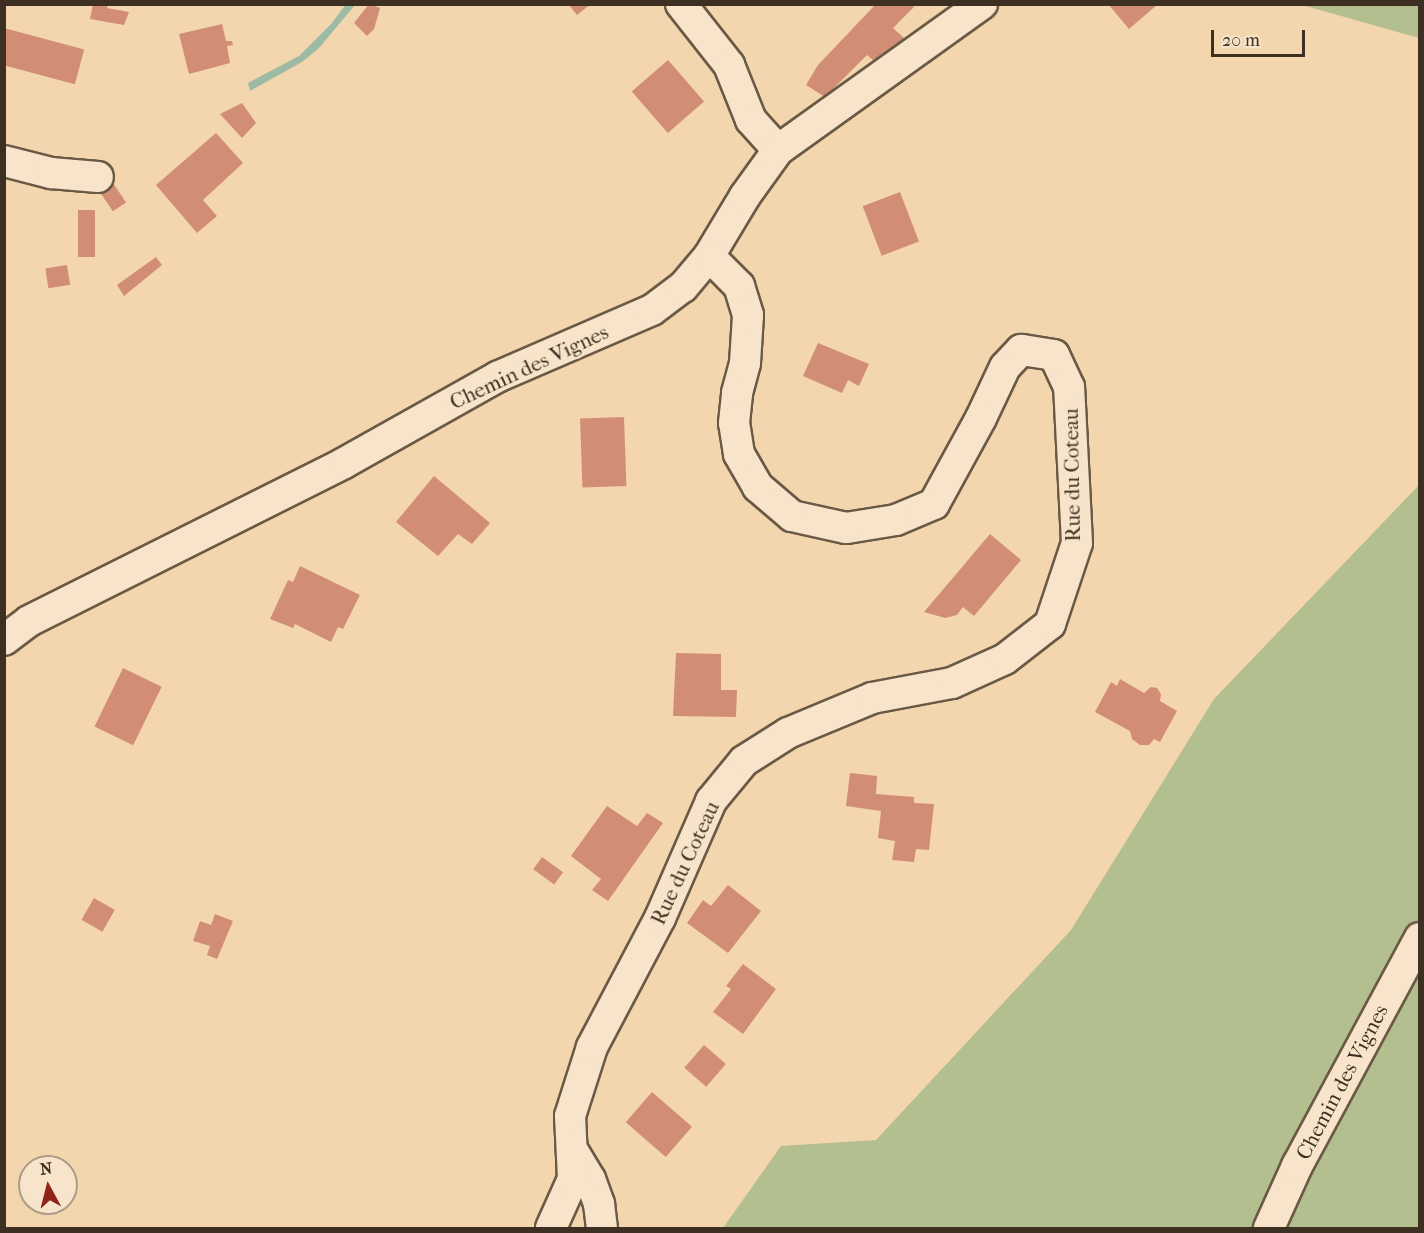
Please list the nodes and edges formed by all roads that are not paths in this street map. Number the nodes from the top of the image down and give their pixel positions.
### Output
1 (681, 4) edge
2 (982, 4) edge
3 (778, 150) junction
4 (4, 161) edge
5 (98, 177) dead end
6 (709, 256) junction
7 (4, 640) edge
8 (1419, 938) edge
9 (572, 1149) junction
10 (551, 1228) edge
11 (602, 1228) edge
12 (1269, 1228) edge

1 - 3 street
2 - 3 street, Chemin des Vignes
3 - 6 street, Chemin des Vignes
4 - 5 street
6 - 7 street, Chemin des Vignes
6 - 9 street, Rue du Coteau
8 - 12 street, Chemin des Vignes
9 - 10 street, Rue du Coteau
9 - 11 street, Rue du Coteau

